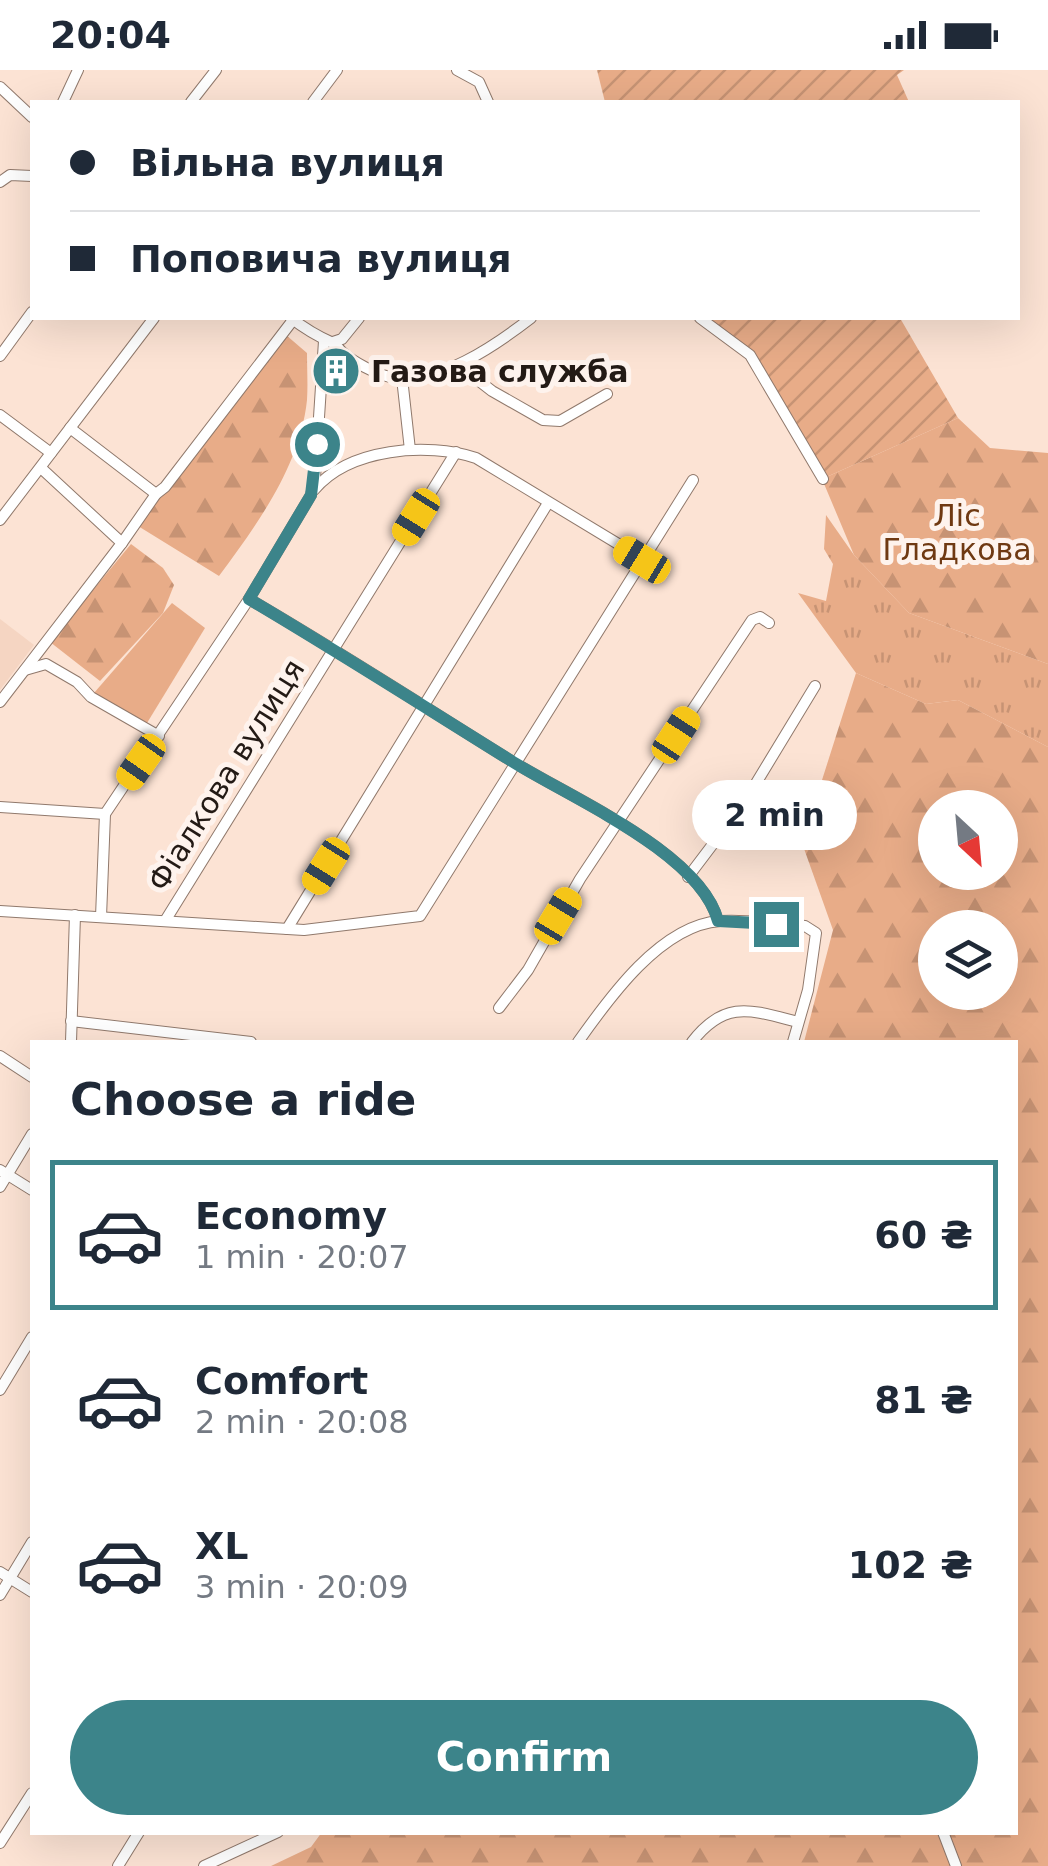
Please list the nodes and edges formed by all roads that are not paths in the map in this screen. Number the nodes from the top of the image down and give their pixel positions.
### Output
1 (78, 70) edge
2 (216, 70) edge
3 (338, 70) edge
4 (457, 70) edge
5 (0, 87) edge
6 (65, 100) edge
7 (193, 100) edge
8 (315, 100) edge
9 (487, 100) edge
10 (30, 114) edge
11 (30, 176) edge
12 (0, 182) edge
13 (30, 315) edge
14 (152, 320) edge
15 (291, 320) edge
16 (294, 320) edge
17 (357, 320) edge
18 (528, 320) edge
19 (703, 320) edge
20 (328, 341) junction
21 (0, 356) edge
22 (450, 369) junction
23 (402, 378) junction
24 (606, 394) dead end
25 (0, 415) edge
26 (70, 428) junction
27 (410, 450) junction
28 (456, 452) junction
29 (51, 453) junction
30 (41, 468) junction
31 (693, 480) dead end
32 (823, 480) dead end
33 (156, 494) junction
34 (311, 495) junction
35 (548, 503) junction
36 (0, 520) edge
37 (122, 543) junction
38 (642, 560) junction
39 (249, 599) junction
40 (769, 622) dead end
41 (334, 648) junction
42 (24, 670) junction
43 (815, 686) dead end
44 (0, 702) edge
45 (424, 706) junction
46 (159, 736) junction
47 (514, 763) junction
48 (0, 806) edge
49 (104, 814) junction
50 (620, 821) junction
51 (688, 877) junction
52 (0, 911) edge
53 (76, 915) junction
54 (101, 917) junction
55 (166, 921) junction
56 (718, 921) junction
57 (287, 929) junction
58 (499, 1008) dead end
59 (71, 1020) junction
60 (798, 1022) junction
61 (70, 1040) edge
62 (235, 1040) edge
63 (579, 1040) edge
64 (694, 1040) edge
65 (794, 1040) edge
66 (0, 1056) edge
67 (30, 1075) edge
68 (30, 1137) edge
69 (4, 1172) edge
70 (0, 1187) edge
71 (30, 1189) edge
72 (30, 1340) edge
73 (0, 1390) edge
74 (30, 1544) edge
75 (5, 1575) edge
76 (30, 1591) edge
77 (0, 1595) edge
78 (30, 1796) edge
79 (136, 1835) edge
80 (271, 1835) edge
81 (943, 1835) edge
82 (0, 1843) edge
83 (118, 1866) edge
84 (204, 1866) edge
85 (956, 1866) edge

1 - 6 street
2 - 7 street
3 - 8 street
4 - 9 street
5 - 10 street
11 - 12 street
13 - 21 street
14 - 26 street
15 - 33 street
16 - 20 street
17 - 20 street
18 - 22 street
19 - 32 street
20 - 23 street
20 - 34 street
22 - 23 street
22 - 24 street
23 - 27 street
25 - 29 street
26 - 29 street
26 - 33 street
27 - 28 street
27 - 34 street
28 - 35 street
28 - 41 street, Фіалкова вулиця
29 - 30 street
30 - 36 street
30 - 37 street
31 - 38 street
33 - 37 street
34 - 39 street
35 - 38 street
35 - 45 street
37 - 42 street
38 - 47 street
39 - 41 street
39 - 46 street
40 - 50 street
41 - 45 street
41 - 55 street, Фіалкова вулиця
42 - 44 street
42 - 46 street
43 - 51 street
45 - 47 street
45 - 57 street
46 - 49 street
47 - 50 street
47 - 57 street
48 - 49 street
49 - 54 street
50 - 51 street
50 - 58 street
51 - 56 street
52 - 53 street
53 - 54 street
53 - 59 street
54 - 55 street
55 - 57 street
56 - 60 street
56 - 63 street
59 - 61 street
59 - 62 street
60 - 64 street
60 - 65 street
66 - 67 street
68 - 69 street
69 - 70 street
69 - 71 street
72 - 73 street
74 - 75 street
75 - 76 street
75 - 77 street
78 - 82 street
79 - 83 street
80 - 84 street
81 - 85 street

